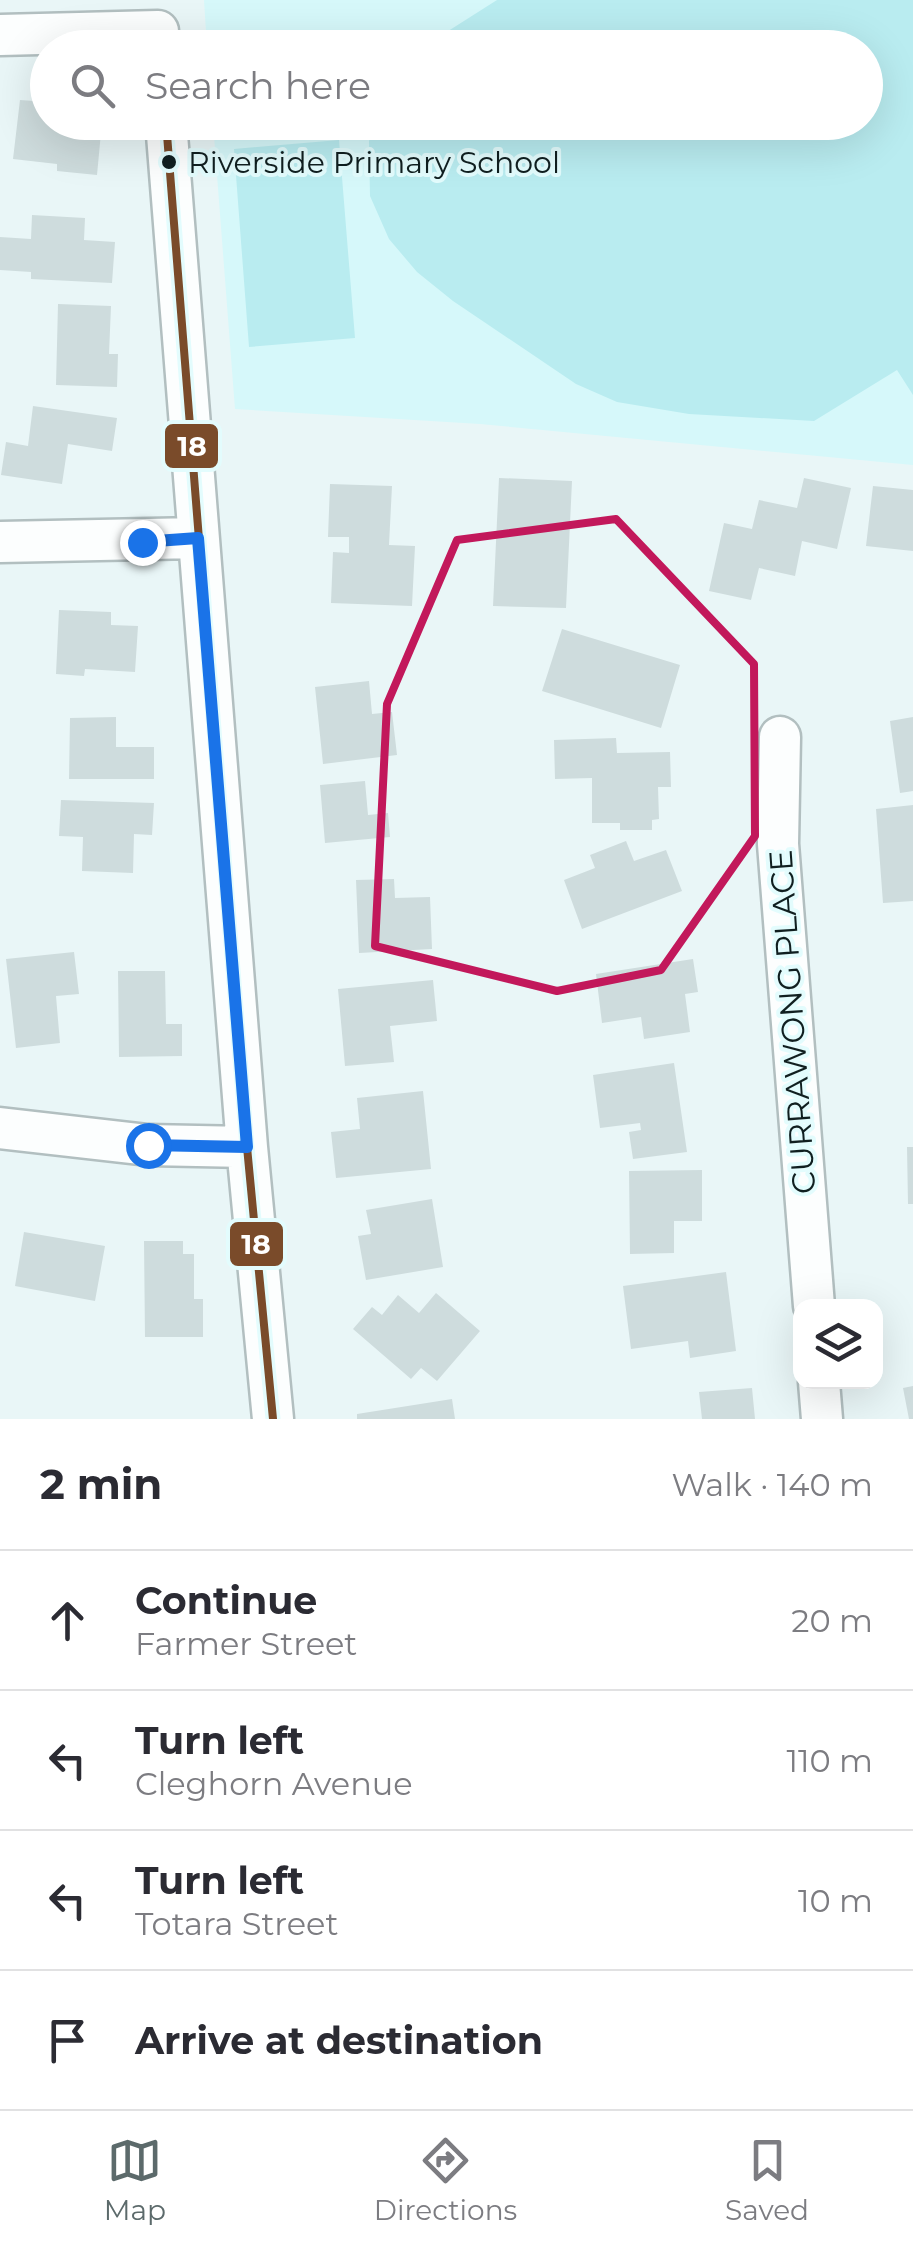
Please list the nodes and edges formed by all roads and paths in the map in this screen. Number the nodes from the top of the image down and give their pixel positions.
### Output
1 (158, 26) edge
2 (88, 30) edge
3 (30, 33) edge
4 (0, 35) edge
5 (167, 140) edge
6 (198, 538) junction
7 (0, 542) edge
8 (780, 737) dead end
9 (0, 1128) edge
10 (247, 1147) junction
11 (813, 1299) edge
12 (820, 1389) edge
13 (273, 1419) edge
14 (822, 1419) edge

1 - 2 street
3 - 4 street
5 - 6 street
6 - 7 street
6 - 10 street
8 - 11 street, CURRAWONG PLACE
9 - 10 street
10 - 13 street
12 - 14 street

